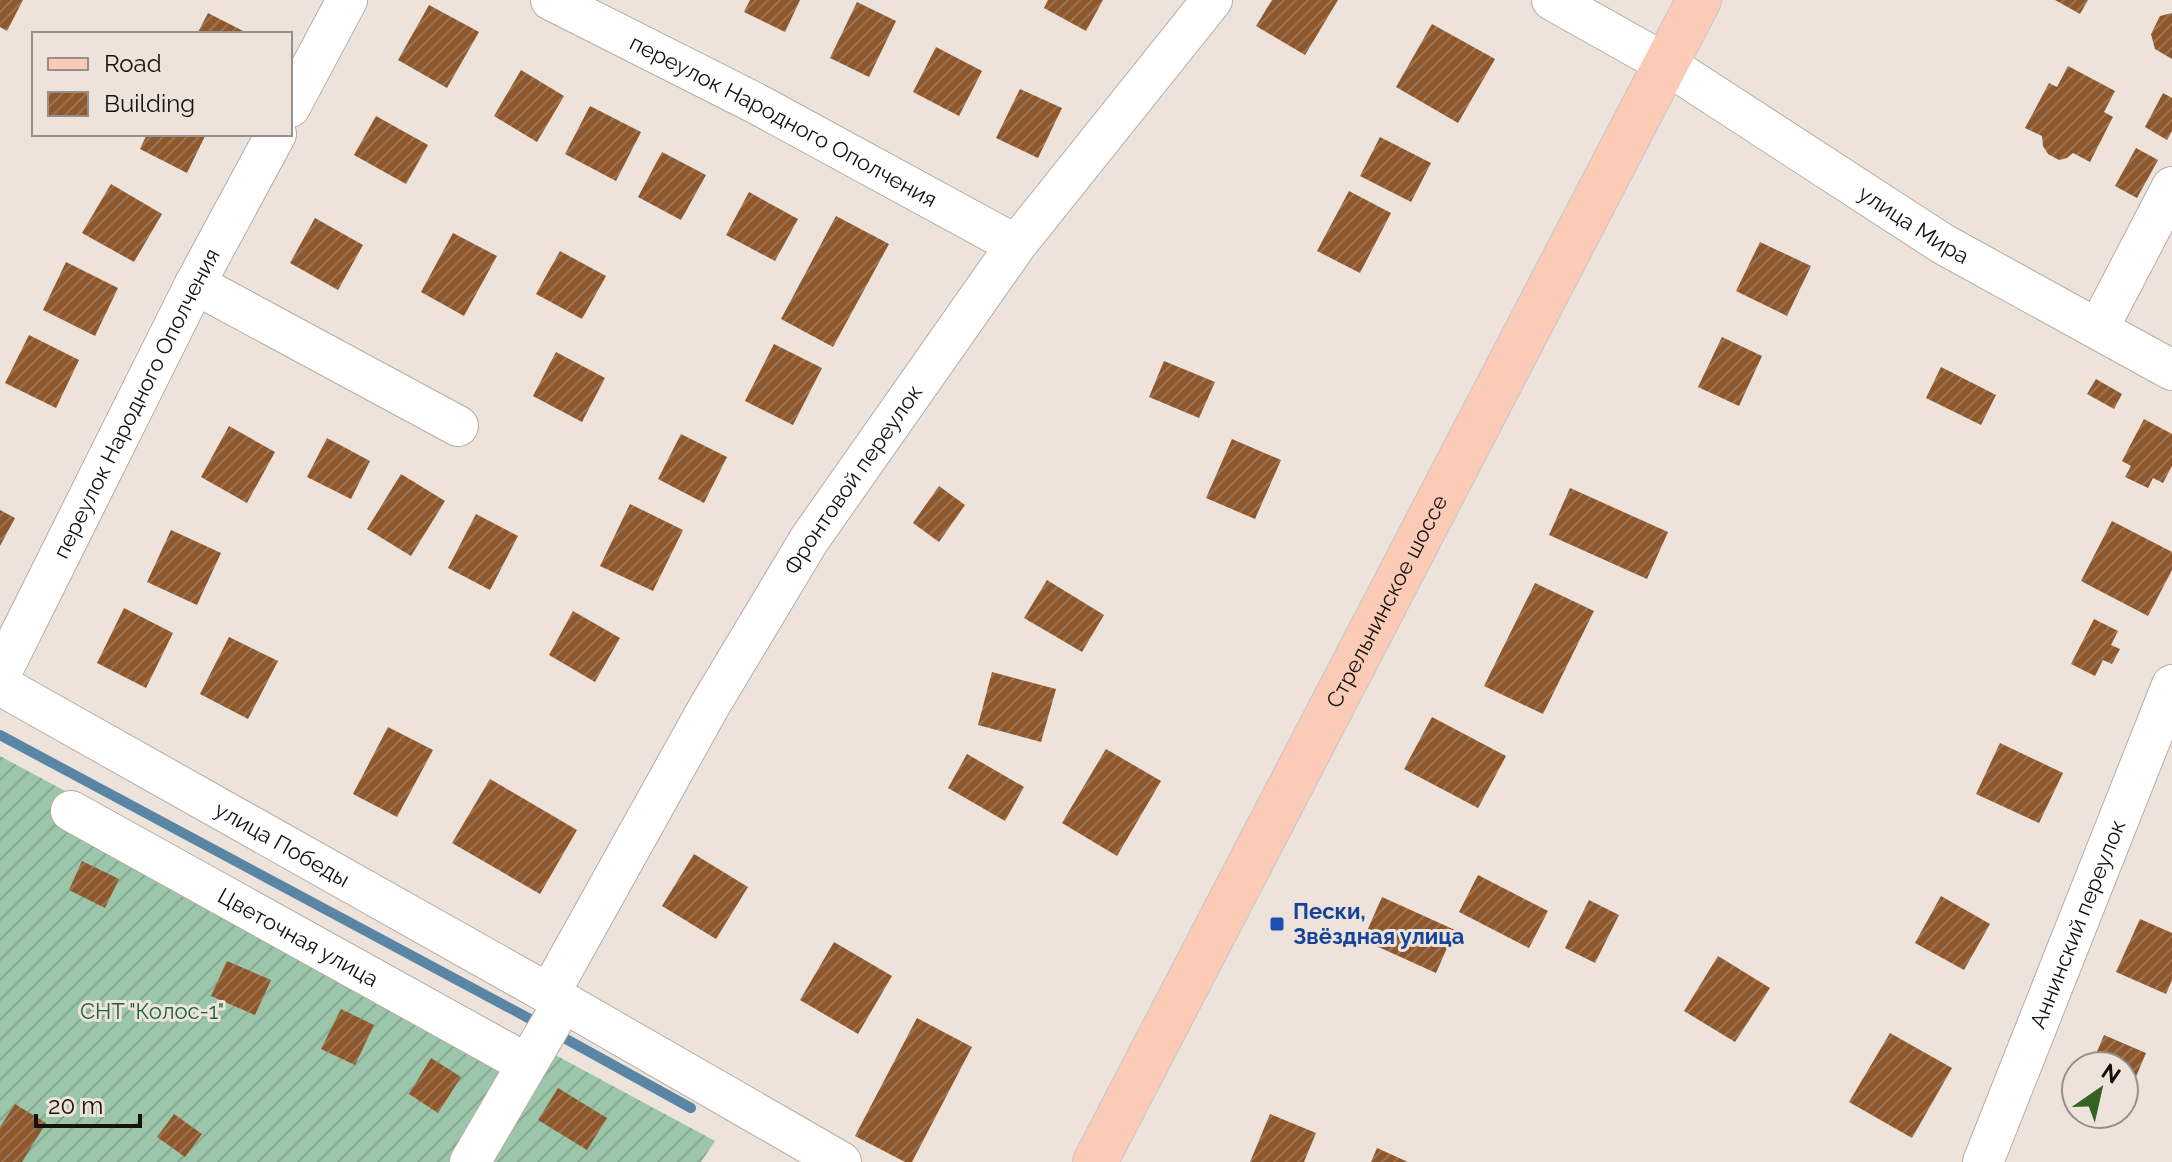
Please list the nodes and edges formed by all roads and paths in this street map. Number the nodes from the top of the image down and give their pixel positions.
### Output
1 (347, 0) edge
2 (551, 0) edge
3 (1212, 0) edge
4 (1552, 0) edge
5 (1699, 0) edge
6 (1672, 52) junction
7 (292, 103) edge
8 (275, 136) edge
9 (2172, 187) edge
10 (1016, 245) junction
11 (195, 284) junction
12 (2098, 329) junction
13 (2172, 370) edge
14 (458, 426) dead end
15 (0, 675) edge
16 (0, 685) edge
17 (2172, 685) edge
18 (71, 811) dead end
19 (556, 999) junction
20 (527, 1064) junction
21 (470, 1162) edge
22 (841, 1162) edge
23 (1095, 1162) edge
24 (1983, 1162) edge

1 - 7 street
2 - 10 street, переулок Народного Ополчения
3 - 10 street, Фронтовой переулок
4 - 6 street, улица Мира
5 - 6 main road, Стрельнинское шоссе
6 - 12 street, улица Мира
6 - 23 main road, Стрельнинское шоссе
8 - 11 street, переулок Народного Ополчения
9 - 12 street
10 - 19 street, Фронтовой переулок
11 - 14 street
11 - 15 street, переулок Народного Ополчения
12 - 13 street, улица Мира
16 - 19 street, улица Победы
17 - 24 street, Аннинский переулок
18 - 20 street, Цветочная улица
19 - 20 street, Фронтовой переулок
19 - 22 street, улица Победы
20 - 21 street, Фронтовой переулок

